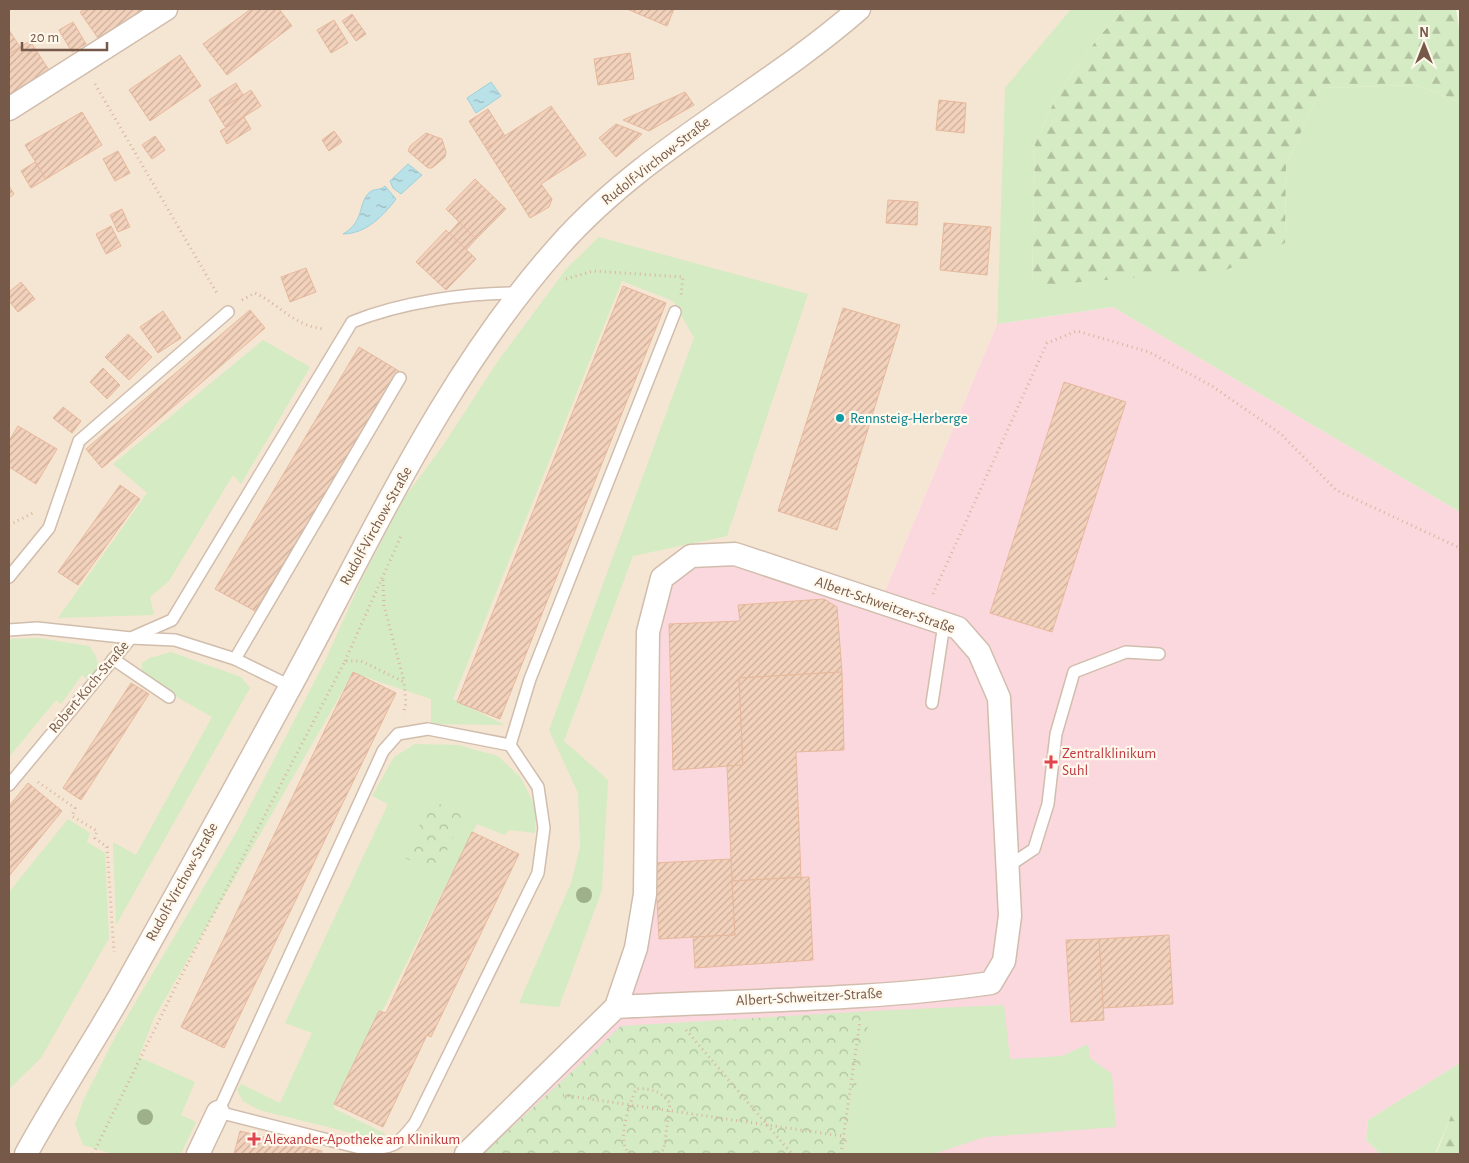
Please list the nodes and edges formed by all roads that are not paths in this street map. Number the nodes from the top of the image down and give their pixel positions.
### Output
1 (166, 9) edge
2 (859, 9) edge
3 (9, 109) edge
4 (519, 293) junction
5 (228, 312) road end
6 (675, 312) road end
7 (400, 378) dead end
8 (9, 577) edge
9 (944, 624) junction
10 (9, 630) edge
11 (131, 638) junction
12 (1160, 654) dead end
13 (113, 659) junction
14 (235, 659) junction
15 (290, 686) junction
16 (169, 697) dead end
17 (932, 703) dead end
18 (510, 744) junction
19 (9, 785) edge
20 (1007, 867) junction
21 (616, 1007) junction
22 (218, 1112) junction
23 (24, 1151) edge
24 (198, 1154) edge
25 (466, 1154) edge

1 - 3 street
2 - 4 street, Rudolf-Virchow-Straße
4 - 11 lane
4 - 15 street, Rudolf-Virchow-Straße
5 - 8 lane
6 - 18 lane
7 - 14 lane
9 - 17 lane
9 - 20 street, Albert-Schweitzer-Straße
9 - 21 street, Albert-Schweitzer-Straße
10 - 11 lane, Robert-Koch-Straße
11 - 13 lane, Robert-Koch-Straße
11 - 14 lane
12 - 20 lane
13 - 16 lane
13 - 19 lane, Robert-Koch-Straße
14 - 15 lane
15 - 23 street, Rudolf-Virchow-Straße
18 - 22 lane
18 - 22 lane
20 - 21 street, Albert-Schweitzer-Straße
21 - 25 street, Albert-Schweitzer-Straße
22 - 24 street

